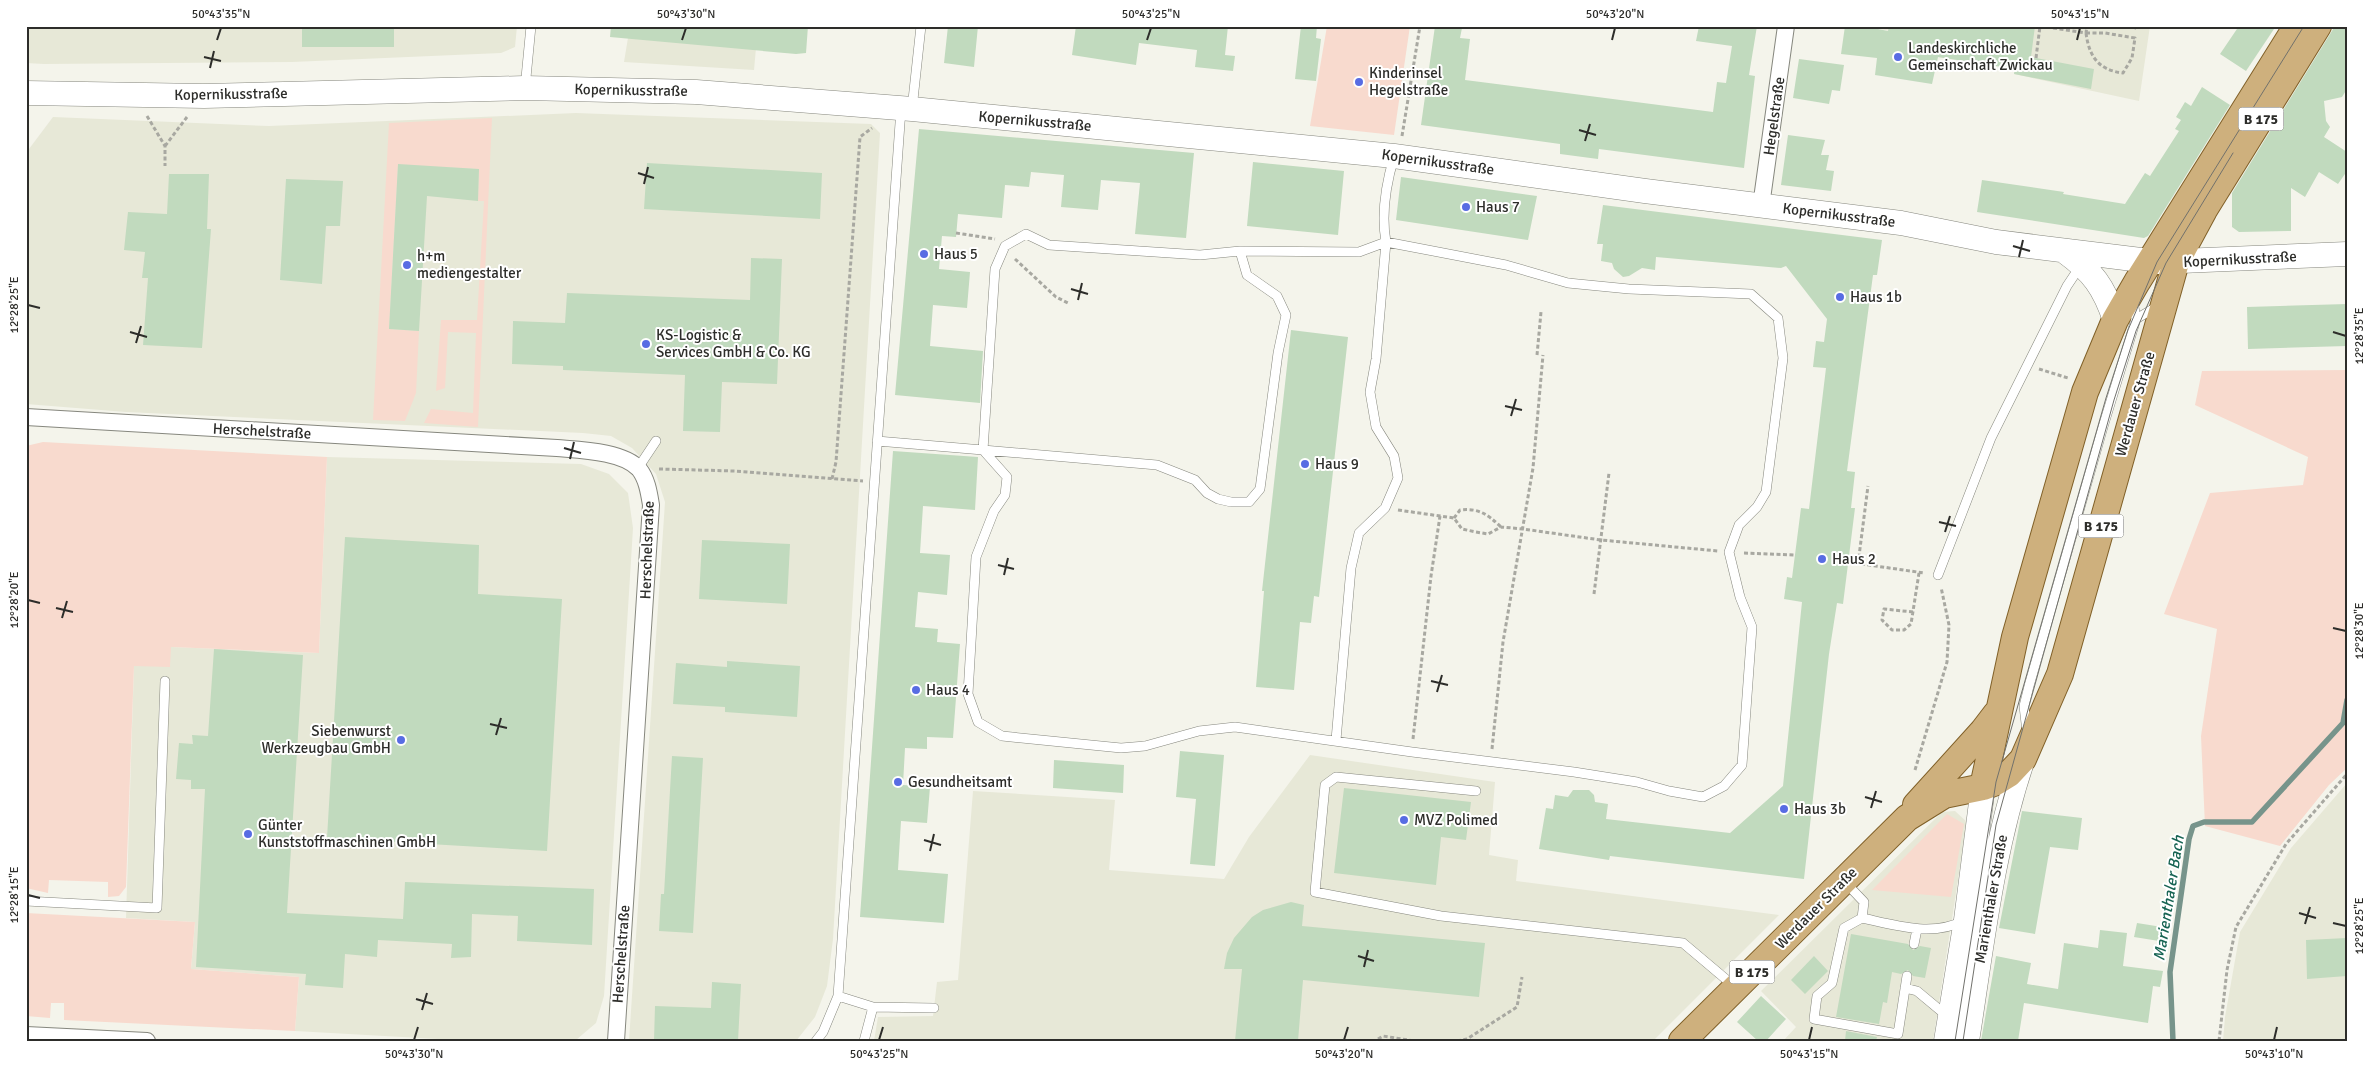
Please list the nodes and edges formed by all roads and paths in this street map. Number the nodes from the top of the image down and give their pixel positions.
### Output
1 (531, 26) edge
2 (921, 26) edge
3 (1420, 26) edge
4 (1786, 26) edge
5 (2087, 26) edge
6 (2122, 26) edge
7 (2136, 26) edge
8 (2297, 26) edge
9 (2318, 26) edge
10 (2086, 33) junction
11 (2036, 58) dead end
12 (525, 88) junction
13 (26, 93) edge
14 (132, 95) junction
15 (204, 96) junction
16 (907, 109) junction
17 (165, 146) junction
18 (1394, 156) junction
19 (164, 166) dead end
20 (1761, 206) junction
21 (1386, 242) junction
22 (1240, 251) junction
23 (2347, 254) edge
24 (2073, 258) junction
25 (2149, 261) junction
26 (2176, 262) junction
27 (2164, 302) junction
28 (1541, 312) dead end
29 (2126, 320) junction
30 (1536, 355) dead end
31 (1543, 355) dead end
32 (2049, 372) dead end
33 (2068, 378) dead end
34 (26, 417) edge
35 (656, 441) dead end
36 (877, 441) junction
37 (983, 450) junction
38 (638, 468) junction
39 (1609, 473) dead end
40 (832, 479) junction
41 (876, 482) junction
42 (1868, 486) dead end
43 (1385, 508) junction
44 (1440, 516) junction
45 (1454, 518) junction
46 (1501, 527) junction
47 (1523, 529) junction
48 (1602, 540) junction
49 (1729, 552) junction
50 (1795, 555) dead end
51 (1848, 562) dead end
52 (1858, 564) junction
53 (1919, 572) junction
54 (1938, 575) junction
55 (1594, 594) dead end
56 (1913, 612) junction
57 (165, 681) dead end
58 (2029, 686) junction
59 (2000, 704) junction
60 (1336, 740) junction
61 (1412, 752) junction
62 (2026, 753) junction
63 (1491, 762) junction
64 (2347, 774) edge
65 (1983, 787) junction
66 (1476, 791) dead end
67 (1922, 796) junction
68 (1907, 818) junction
69 (1843, 880) junction
70 (26, 901) edge
71 (1862, 918) junction
72 (1966, 920) junction
73 (1917, 929) junction
74 (1914, 944) dead end
75 (1907, 976) dead end
76 (1522, 977) dead end
77 (1736, 988) junction
78 (1905, 988) junction
79 (838, 996) junction
80 (873, 1007) junction
81 (934, 1008) dead end
82 (1948, 1029) edge
83 (26, 1035) edge
84 (1378, 1039) dead end
85 (146, 1041) edge
86 (616, 1041) edge
87 (816, 1041) edge
88 (864, 1041) edge
89 (1414, 1041) edge
90 (1457, 1041) edge
91 (1682, 1041) edge
92 (1967, 1041) edge
93 (2219, 1041) edge

1 - 12 lane
2 - 16 lane
3 - 18 path
4 - 20 street, Hegelstraße
5 - 10 path
6 - 7 path
8 - 25 main road, Werdauer Straße / B 175
9 - 26 main road, Werdauer Straße / B 175
10 - 10 path
10 - 11 path
12 - 15 street, Kopernikusstraße
12 - 16 street, Kopernikusstraße
13 - 14 street, Kopernikusstraße
14 - 15 street, Kopernikusstraße
14 - 17 path
15 - 17 path
16 - 18 street, Kopernikusstraße
16 - 36 lane
16 - 40 path
17 - 19 path
18 - 20 street, Kopernikusstraße
18 - 21 lane
20 - 24 street, Kopernikusstraße
21 - 22 lane
21 - 43 lane
21 - 49 lane
22 - 37 lane
22 - 37 lane
23 - 26 street, Kopernikusstraße
24 - 25 street, Kopernikusstraße
24 - 29 street
24 - 54 lane
25 - 26 street, Kopernikusstraße
25 - 29 main road, Werdauer Straße / B 175
26 - 27 main road, Werdauer Straße / B 175
27 - 29 lane
27 - 62 main road, Werdauer Straße / B 175
28 - 30 path
29 - 58 lane
29 - 59 main road, Werdauer Straße / B 175
31 - 47 path
32 - 33 path
34 - 38 street, Herschelstraße
35 - 38 lane
36 - 37 lane
36 - 41 lane
37 - 60 lane
38 - 40 path
38 - 86 street, Herschelstraße
39 - 48 path
40 - 41 path
41 - 79 lane
42 - 52 path
43 - 44 path
43 - 60 lane
44 - 45 path
44 - 61 path
45 - 46 path
45 - 46 path
46 - 47 path
47 - 48 path
47 - 63 path
48 - 49 path
48 - 55 path
49 - 50 path
49 - 63 lane
51 - 52 path
52 - 53 path
53 - 54 path
53 - 56 path
54 - 67 path
56 - 56 path
57 - 70 lane
58 - 59 lane
58 - 62 lane
59 - 65 main road, Werdauer Straße / B 175
59 - 67 main road, Werdauer Straße / B 175
60 - 61 lane
61 - 63 lane
62 - 65 main road, Werdauer Straße / B 175
62 - 92 street, Marienthaler Straße
64 - 93 path
65 - 68 main road, Werdauer Straße / B 175
65 - 72 street, Marienthaler Straße
66 - 77 lane
67 - 68 main road, Werdauer Straße / B 175
68 - 69 main road, Werdauer Straße / B 175
69 - 71 lane
69 - 77 main road, Werdauer Straße / B 175
71 - 73 lane
71 - 78 lane
72 - 73 lane
72 - 82 street, Marienthaler Straße
73 - 74 lane
75 - 78 lane
76 - 90 path
77 - 91 main road, Werdauer Straße / B 175
78 - 82 lane
79 - 80 lane
79 - 87 lane
80 - 81 lane
80 - 88 lane
83 - 85 street
84 - 89 path

